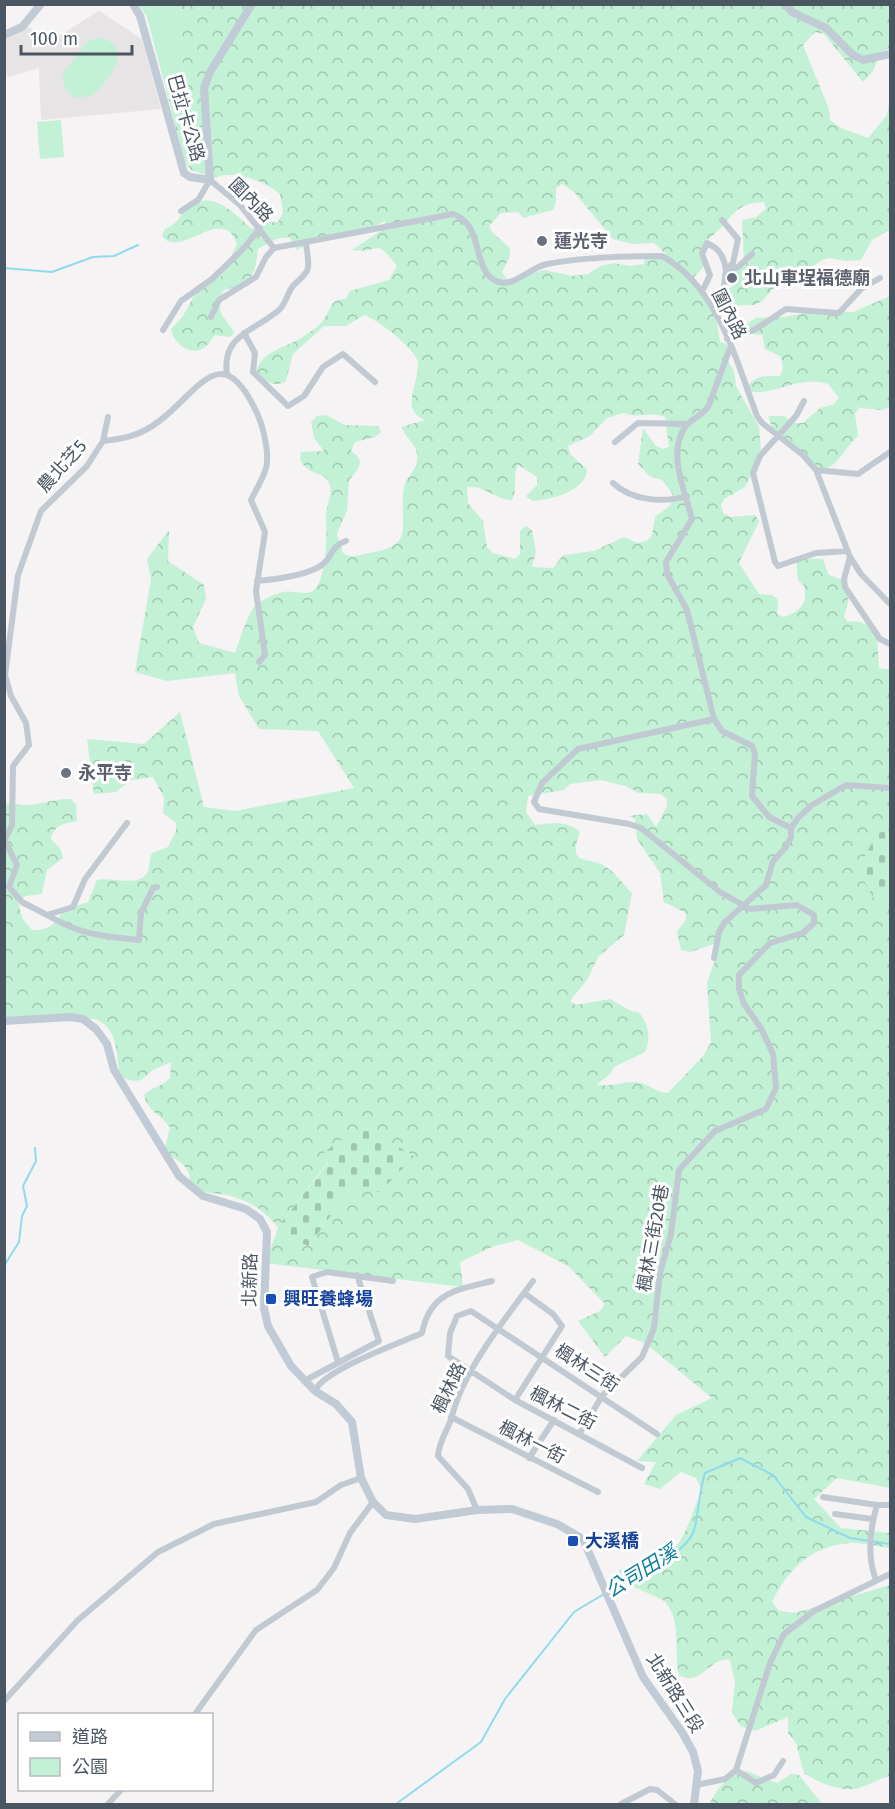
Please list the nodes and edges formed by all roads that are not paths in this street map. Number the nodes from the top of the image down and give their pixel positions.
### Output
1 (41, 4) edge
2 (133, 4) edge
3 (252, 4) edge
4 (785, 4) edge
5 (4, 35) edge
6 (891, 54) edge
7 (210, 180) junction
8 (181, 211) dead end
9 (722, 220) dead end
10 (260, 228) junction
11 (306, 244) junction
12 (274, 248) junction
13 (752, 254) dead end
14 (726, 270) junction
15 (880, 278) dead end
16 (702, 292) junction
17 (716, 314) junction
18 (211, 317) dead end
19 (163, 330) dead end
20 (244, 333) junction
21 (727, 339) junction
22 (730, 348) junction
23 (227, 374) junction
24 (375, 382) dead end
25 (804, 401) dead end
26 (108, 417) dead end
27 (687, 424) junction
28 (777, 434) junction
29 (103, 441) junction
30 (615, 441) dead end
31 (891, 452) edge
32 (816, 470) junction
33 (613, 483) dead end
34 (687, 496) junction
35 (346, 541) dead end
36 (849, 554) junction
37 (257, 581) junction
38 (891, 604) edge
39 (891, 644) edge
40 (259, 662) dead end
41 (714, 719) junction
42 (891, 788) edge
43 (128, 823) dead end
44 (791, 828) junction
45 (5, 841) edge
46 (157, 887) dead end
47 (744, 907) junction
48 (47, 915) junction
49 (714, 958) dead end
50 (4, 1021) edge
51 (357, 1275) junction
52 (393, 1281) dead end
53 (492, 1281) dead end
54 (533, 1281) dead end
55 (524, 1293) junction
56 (499, 1328) junction
57 (541, 1356) junction
58 (339, 1362) junction
59 (472, 1373) junction
60 (304, 1381) junction
61 (315, 1391) junction
62 (602, 1396) junction
63 (515, 1400) junction
64 (452, 1417) junction
65 (554, 1420) junction
66 (580, 1433) junction
67 (657, 1434) dead end
68 (529, 1458) junction
69 (642, 1468) dead end
70 (361, 1478) junction
71 (598, 1492) dead end
72 (823, 1497) dead end
73 (373, 1502) junction
74 (877, 1504) junction
75 (891, 1505) edge
76 (477, 1510) junction
77 (835, 1514) dead end
78 (872, 1519) junction
79 (891, 1574) edge
80 (876, 1580) junction
81 (4, 1701) edge
82 (196, 1713) edge
83 (783, 1761) dead end
84 (736, 1770) junction
85 (696, 1785) junction
86 (120, 1791) edge
87 (108, 1804) edge
88 (621, 1804) edge
89 (675, 1804) edge
90 (694, 1804) edge

1 - 5 main road
2 - 7 main road, 巴拉卡公路
3 - 7 main road, 巴拉卡公路
4 - 6 main road
7 - 8 street, 圍內路
7 - 10 street, 圍內路
9 - 14 street
10 - 12 street, 圍內路
10 - 19 street
11 - 12 street, 圍內路
11 - 16 street, 圍內路
11 - 20 street
12 - 18 street
13 - 14 street
14 - 16 street
14 - 17 street
15 - 21 street
16 - 17 street, 圍內路
17 - 21 street, 圍內路
20 - 23 street
20 - 24 street
21 - 22 street, 圍內路
22 - 27 street
22 - 28 street, 圍內路
23 - 29 street, 農北芝5
23 - 37 street
25 - 28 street
26 - 29 street
27 - 30 street
27 - 34 street
28 - 32 street, 圍內路
28 - 36 street
29 - 45 street, 農北芝5
31 - 32 street
32 - 36 street, 圍內路
33 - 34 street
34 - 41 street
35 - 37 street
36 - 38 street, 圍內路
36 - 39 street
37 - 40 street
41 - 44 street
41 - 47 street
42 - 44 street
43 - 48 street
44 - 47 street
45 - 48 street
46 - 48 street
47 - 49 street
47 - 62 street, 楓林三街20巷
50 - 60 main road, 北新路
51 - 52 street
51 - 58 street
51 - 58 street
53 - 61 street
54 - 55 street, 楓林路
55 - 56 street, 楓林路
55 - 57 street
56 - 57 street, 楓林三街
56 - 59 street, 楓林路
56 - 59 street, 楓林三街
57 - 62 street, 楓林三街
57 - 63 street
58 - 60 street
59 - 63 street, 楓林二街
59 - 64 street, 楓林路
60 - 61 main road, 北新路
61 - 70 main road, 北新路
62 - 66 street
62 - 67 street, 楓林三街
63 - 65 street, 楓林二街
64 - 68 street, 楓林一街
64 - 76 street, 楓林路
65 - 66 street, 楓林二街
65 - 68 street
66 - 69 street, 楓林二街
68 - 71 street, 楓林一街
70 - 73 main road, 北新路
70 - 81 street
72 - 74 street
73 - 76 main road
73 - 82 street
74 - 75 street
74 - 78 street
76 - 85 main road, 北新路三段
77 - 78 street
78 - 80 street
79 - 80 street
80 - 84 street
83 - 84 street
84 - 85 street
85 - 90 main road, 北新路三段
86 - 87 street
88 - 89 street

